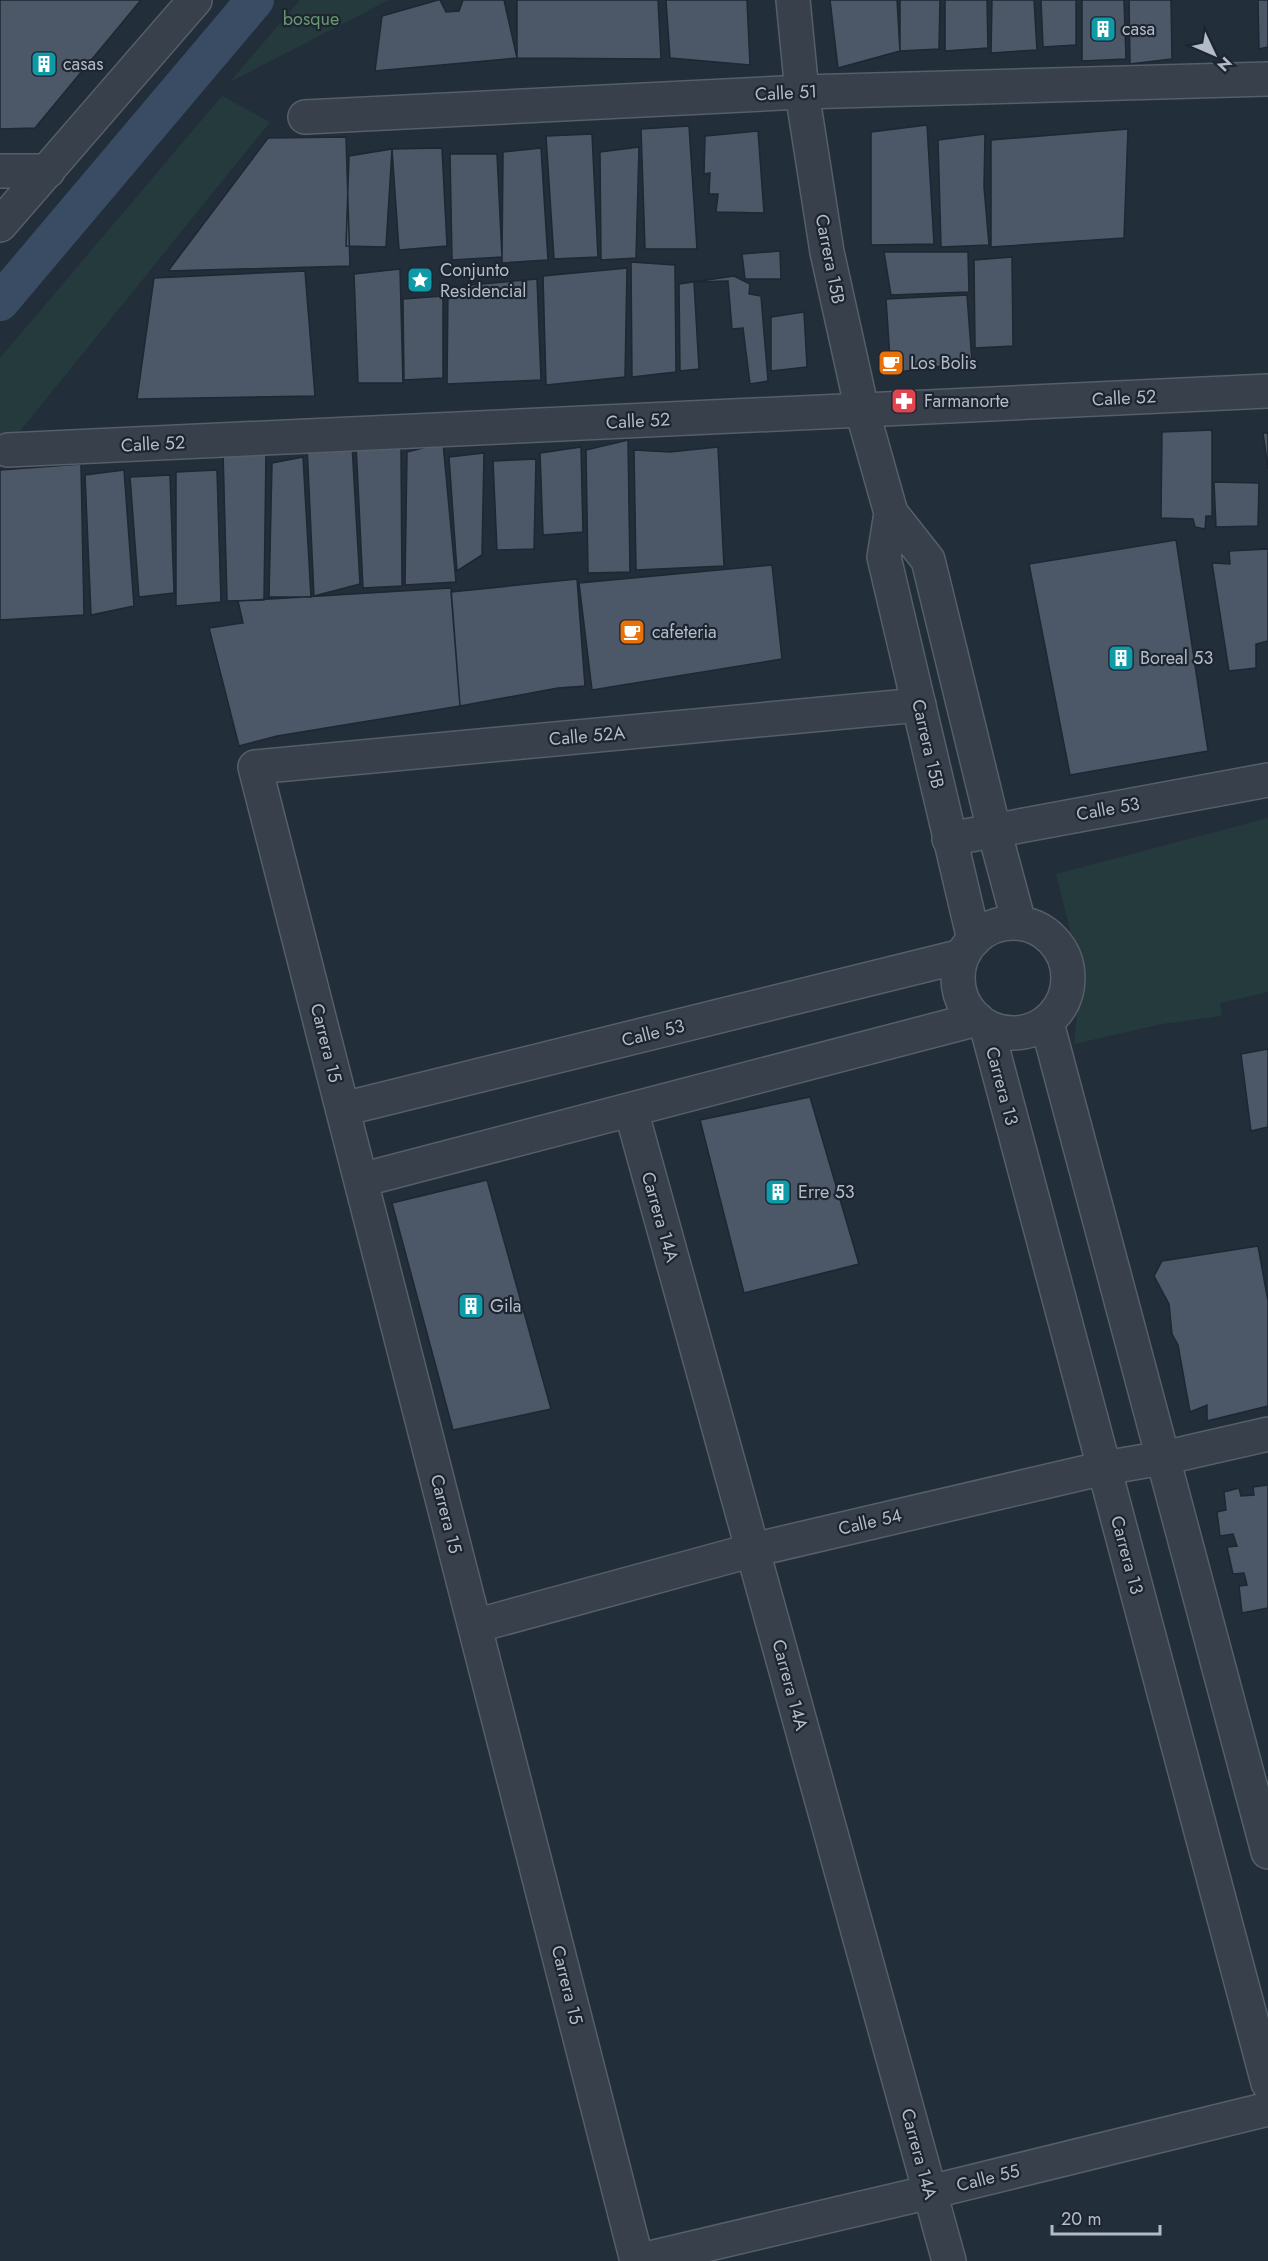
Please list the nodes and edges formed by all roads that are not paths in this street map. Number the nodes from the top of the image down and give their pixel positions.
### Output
1 (195, 0) edge
2 (793, 0) edge
3 (1268, 78) edge
4 (802, 92) junction
5 (305, 117) dead end
6 (0, 171) edge
7 (48, 171) junction
8 (0, 225) edge
9 (1268, 391) edge
10 (862, 410) junction
11 (8, 450) dead end
12 (891, 513) junction
13 (919, 705) junction
14 (255, 767) joint
15 (1268, 780) edge
16 (994, 830) junction
17 (949, 839) junction
18 (1019, 923) junction
19 (968, 948) junction
20 (982, 1023) junction
21 (1047, 1023) junction
22 (343, 1109) junction
23 (631, 1110) junction
24 (361, 1180) junction
25 (1268, 1434) edge
26 (1163, 1458) junction
27 (1104, 1468) junction
28 (753, 1550) junction
29 (475, 1626) junction
30 (1260, 1791) edge
31 (1268, 1852) edge
32 (1268, 2082) edge
33 (1268, 2109) edge
34 (930, 2192) junction
35 (637, 2261) edge
36 (949, 2261) edge

1 - 7 street
2 - 4 street, Carrera 15B
3 - 4 street, Calle 51
4 - 5 street, Calle 51
4 - 10 street, Carrera 15B
6 - 7 street
7 - 8 street
9 - 10 street, Calle 52
10 - 11 street, Calle 52
10 - 12 street, Carrera 15B
12 - 13 street, Carrera 15B
12 - 16 street, Carrera 15B
13 - 14 street, Calle 52A
13 - 17 street, Carrera 15B
14 - 22 street, Carrera 15
15 - 16 street, Calle 53
16 - 17 street, Calle 53
16 - 18 street, Carrera 15B
17 - 19 street, Carrera 15B
18 - 19 street
18 - 21 street
19 - 20 street
19 - 22 street, Calle 53
20 - 21 street
20 - 23 street
20 - 27 street, Carrera 13
21 - 26 street
22 - 24 street, Carrera 15
23 - 24 street
23 - 28 street, Carrera 14A
24 - 29 street, Carrera 15
25 - 26 street, Calle 54
26 - 27 street, Calle 54
26 - 30 street
27 - 28 street, Calle 54
27 - 32 street, Carrera 13
28 - 29 street, Calle 54
28 - 34 street, Carrera 14A
29 - 35 street, Carrera 15
30 - 31 street
33 - 34 street, Calle 55
34 - 35 street, Calle 55
34 - 36 street, Carrera 14A

